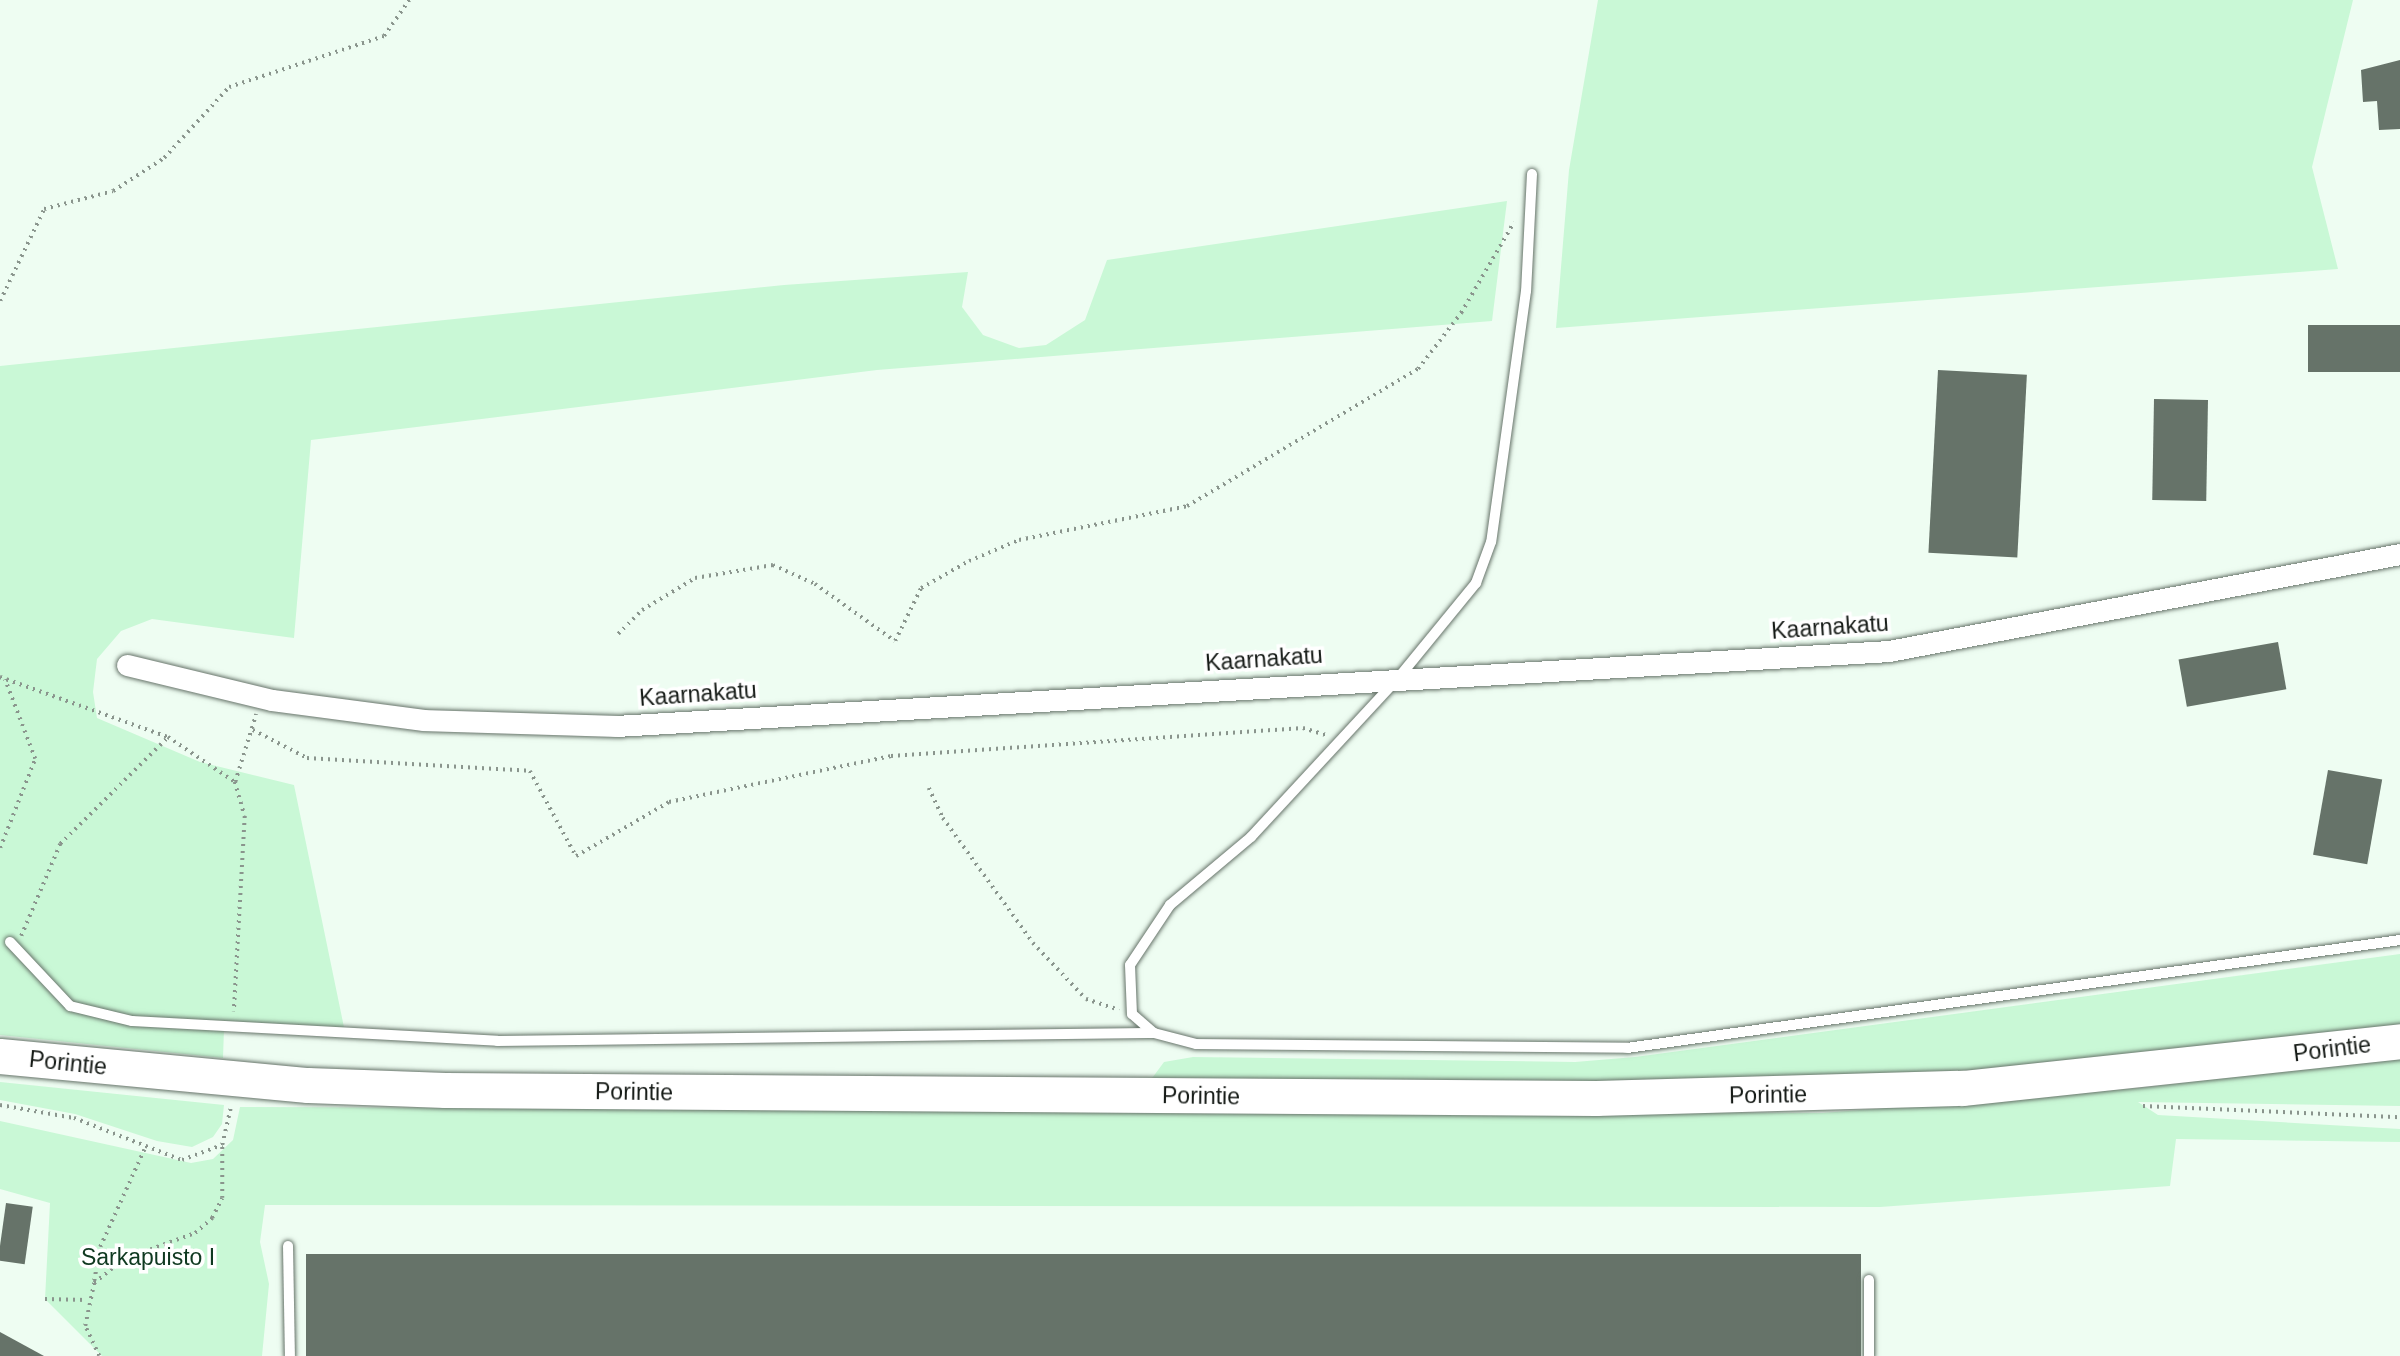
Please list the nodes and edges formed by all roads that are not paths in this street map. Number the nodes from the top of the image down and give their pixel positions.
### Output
1 (1532, 174) dead end
2 (2400, 554) edge
3 (127, 665) dead end
4 (1400, 676) junction
5 (2400, 940) edge
6 (10, 942) road end
7 (1154, 1033) junction
8 (2400, 1041) edge
9 (0, 1056) edge
10 (288, 1246) dead end
11 (1869, 1280) dead end
12 (290, 1356) edge
13 (1869, 1356) edge

1 - 4 lane
2 - 4 street, Kaarnakatu
3 - 4 street, Kaarnakatu
4 - 7 lane
5 - 7 lane
6 - 7 lane
8 - 9 highway, Porintie
10 - 12 lane
11 - 13 lane

